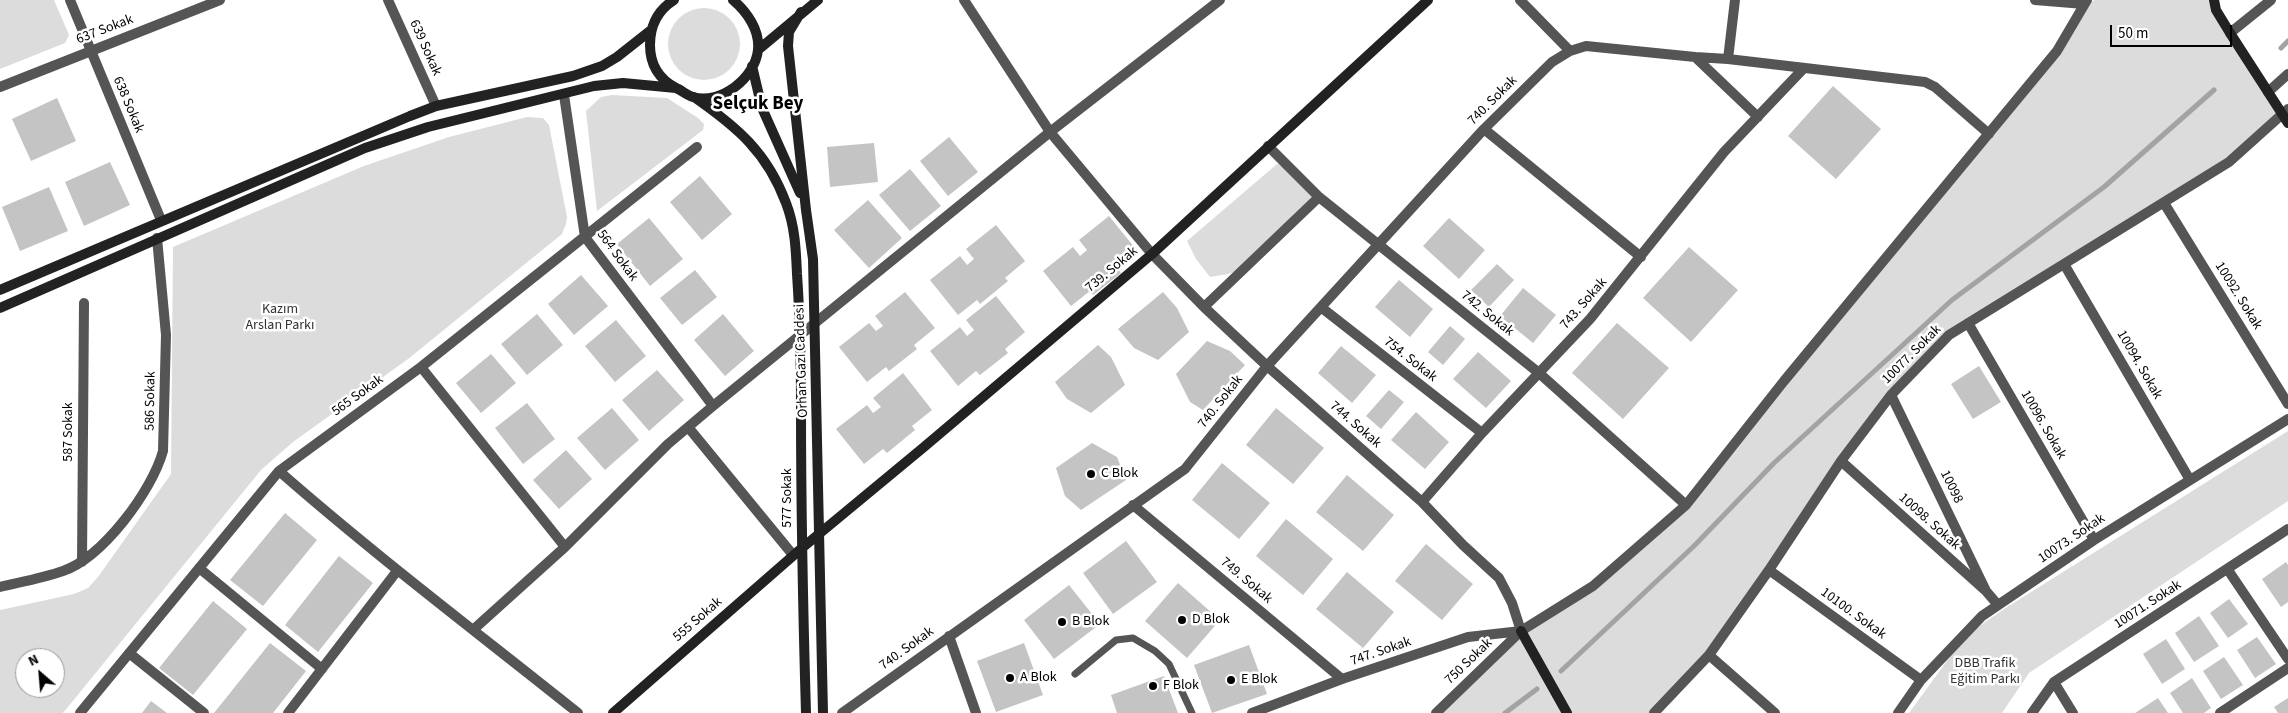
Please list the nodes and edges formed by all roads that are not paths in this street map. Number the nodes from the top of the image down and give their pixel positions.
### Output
1 (70, 0) edge
2 (220, 0) edge
3 (388, 0) edge
4 (674, 0) edge
5 (734, 0) edge
6 (818, 0) edge
7 (964, 0) edge
8 (1220, 0) edge
9 (1428, 0) edge
10 (1520, 0) edge
11 (1735, 0) edge
12 (2035, 0) edge
13 (2214, 0) edge
14 (2272, 0) edge
15 (2085, 2) edge
16 (801, 12) junction
17 (650, 31) junction
18 (2230, 33) junction
19 (90, 50) junction
20 (758, 50) junction
21 (1570, 51) junction
22 (1695, 57) junction
23 (1728, 59) junction
24 (752, 66) junction
25 (1804, 68) junction
26 (2288, 74) edge
27 (0, 87) edge
28 (676, 88) junction
29 (2268, 92) junction
30 (564, 95) junction
31 (694, 97) junction
32 (436, 106) junction
33 (2286, 115) edge
34 (1758, 117) junction
35 (1484, 129) junction
36 (1050, 132) junction
37 (1989, 134) junction
38 (1268, 146) junction
39 (697, 147) dead end
40 (1318, 197) junction
41 (2164, 203) junction
42 (806, 210) junction
43 (161, 220) junction
44 (584, 237) junction
45 (157, 238) junction
46 (1379, 245) junction
47 (1152, 254) junction
48 (1641, 257) junction
49 (2064, 264) junction
50 (0, 290) edge
51 (84, 303) dead end
52 (1204, 307) junction
53 (0, 308) edge
54 (1322, 308) junction
55 (815, 323) junction
56 (1968, 323) junction
57 (801, 334) junction
58 (1267, 366) junction
59 (421, 367) junction
60 (1539, 373) junction
61 (1891, 395) junction
62 (2288, 404) edge
63 (713, 406) junction
64 (2288, 419) edge
65 (688, 427) junction
66 (1482, 433) junction
67 (1841, 461) junction
68 (279, 471) junction
69 (2190, 480) junction
70 (1422, 502) junction
71 (1133, 505) junction
72 (1686, 505) junction
73 (2288, 529) edge
74 (820, 532) junction
75 (2094, 540) junction
76 (565, 547) junction
77 (802, 548) junction
78 (793, 555) junction
79 (82, 562) junction
80 (199, 568) junction
81 (1769, 570) junction
82 (2228, 570) junction
83 (397, 571) junction
84 (0, 586) edge
85 (1986, 591) junction
86 (1998, 605) junction
87 (474, 629) junction
88 (1521, 632) junction
89 (949, 636) junction
90 (129, 653) junction
91 (1708, 655) junction
92 (2288, 659) edge
93 (322, 668) junction
94 (2288, 668) edge
95 (1074, 674) dead end
96 (1342, 679) junction
97 (1921, 680) junction
98 (2054, 682) junction
99 (80, 713) edge
100 (204, 713) edge
101 (288, 713) edge
102 (578, 713) edge
103 (613, 713) edge
104 (806, 713) edge
105 (823, 713) edge
106 (842, 713) edge
107 (976, 713) edge
108 (1192, 713) edge
109 (1252, 713) edge
110 (1436, 713) edge
111 (1567, 713) edge
112 (1654, 713) edge
113 (1775, 713) edge
114 (1898, 713) edge
115 (2032, 713) edge
116 (2073, 713) edge
117 (2220, 713) edge

1 - 19 street, 638 Sokak
2 - 19 street, 637 Sokak
3 - 32 street, 639 Sokak
4 - 17 street
5 - 20 street
6 - 16 street
7 - 36 street, 744. Sokak
8 - 36 street
9 - 38 street, 739. Sokak
10 - 21 street
11 - 23 street
12 - 15 street
13 - 18 street
14 - 18 street
15 - 37 street, 750 Sokak
16 - 20 street
16 - 42 street, Orhan Gazi Caddesi
17 - 28 street
17 - 32 street
18 - 29 street
19 - 27 street, 637 Sokak
19 - 43 street, 638 Sokak
20 - 24 street
21 - 22 street
21 - 35 street, 740. Sokak
22 - 23 street
22 - 34 street
23 - 25 street
24 - 31 street
24 - 42 street
25 - 34 street, 743. Sokak
25 - 37 street
26 - 29 street
28 - 30 street
28 - 31 street, 577 Sokak
29 - 33 street
30 - 44 street, 564 Sokak
30 - 45 street
31 - 57 street, 577 Sokak
32 - 43 street
33 - 41 street, 10077. Sokak
34 - 48 street, 743. Sokak
35 - 46 street, 740. Sokak
35 - 48 street
36 - 47 street, 744. Sokak
36 - 55 street
37 - 72 street, 750 Sokak
38 - 40 street, 742. Sokak
38 - 47 street, 739. Sokak
39 - 44 street, 565 Sokak
40 - 46 street, 742. Sokak
40 - 52 street
41 - 49 street, 10077. Sokak
41 - 62 street, 10092. Sokak
42 - 55 street, Orhan Gazi Caddesi
43 - 50 street
44 - 59 street, 565 Sokak
44 - 63 street, 564 Sokak
45 - 53 street
45 - 79 street, 586 Sokak
46 - 54 street, 740. Sokak
46 - 60 street, 742. Sokak
47 - 52 street, 744. Sokak
47 - 74 street, 739. Sokak
48 - 60 street, 743. Sokak
49 - 56 street, 10077. Sokak
49 - 69 street, 10094. Sokak
51 - 79 street, 587 Sokak
52 - 58 street, 744. Sokak
54 - 58 street, 740. Sokak
54 - 66 street, 754. Sokak
55 - 57 street
55 - 74 street, Orhan Gazi Caddesi
56 - 61 street, 10077. Sokak
56 - 75 street, 10096. Sokak
57 - 63 street
57 - 77 street, 577 Sokak
58 - 70 street, 744. Sokak
58 - 71 street, 740. Sokak
59 - 68 street, 565 Sokak
59 - 76 street
60 - 66 street, 743. Sokak
60 - 72 street, 742. Sokak
61 - 67 street, 10077. Sokak
61 - 85 street, 10098
63 - 65 street
64 - 69 street, 10073. Sokak
65 - 76 street
65 - 78 street
66 - 70 street, 743. Sokak
67 - 81 street, 10077. Sokak
67 - 85 street, 10098. Sokak
68 - 80 street, 565 Sokak
68 - 83 street
69 - 75 street, 10073. Sokak
70 - 88 street, 744. Sokak
71 - 89 street, 740. Sokak
71 - 96 street, 749. Sokak
72 - 88 street, 750 Sokak
73 - 82 street, 10071. Sokak
74 - 77 street, 739. Sokak
74 - 105 street, Orhan Gazi Caddesi
75 - 86 street, 10073. Sokak
76 - 87 street
77 - 78 street, 555 Sokak
77 - 104 street, 577 Sokak
78 - 103 street, 555 Sokak
79 - 84 street, 586 Sokak
80 - 90 street, 565 Sokak
80 - 93 street
81 - 91 street, 10077. Sokak
81 - 97 street, 10100. Sokak
82 - 92 street
82 - 98 street, 10071. Sokak
83 - 87 street
83 - 93 street
85 - 86 street, 10098. Sokak
86 - 97 street, 10073. Sokak
87 - 102 street
88 - 96 street, 747. Sokak
88 - 110 street, 750 Sokak
88 - 111 street
89 - 106 street, 740. Sokak
89 - 107 street
90 - 99 street, 565 Sokak
90 - 100 street
91 - 112 street, 10077. Sokak
91 - 113 street
93 - 101 street
94 - 117 street
95 - 108 lane
96 - 109 street, 747. Sokak
97 - 114 street, 10073. Sokak
98 - 115 street, 10071. Sokak
98 - 116 street

